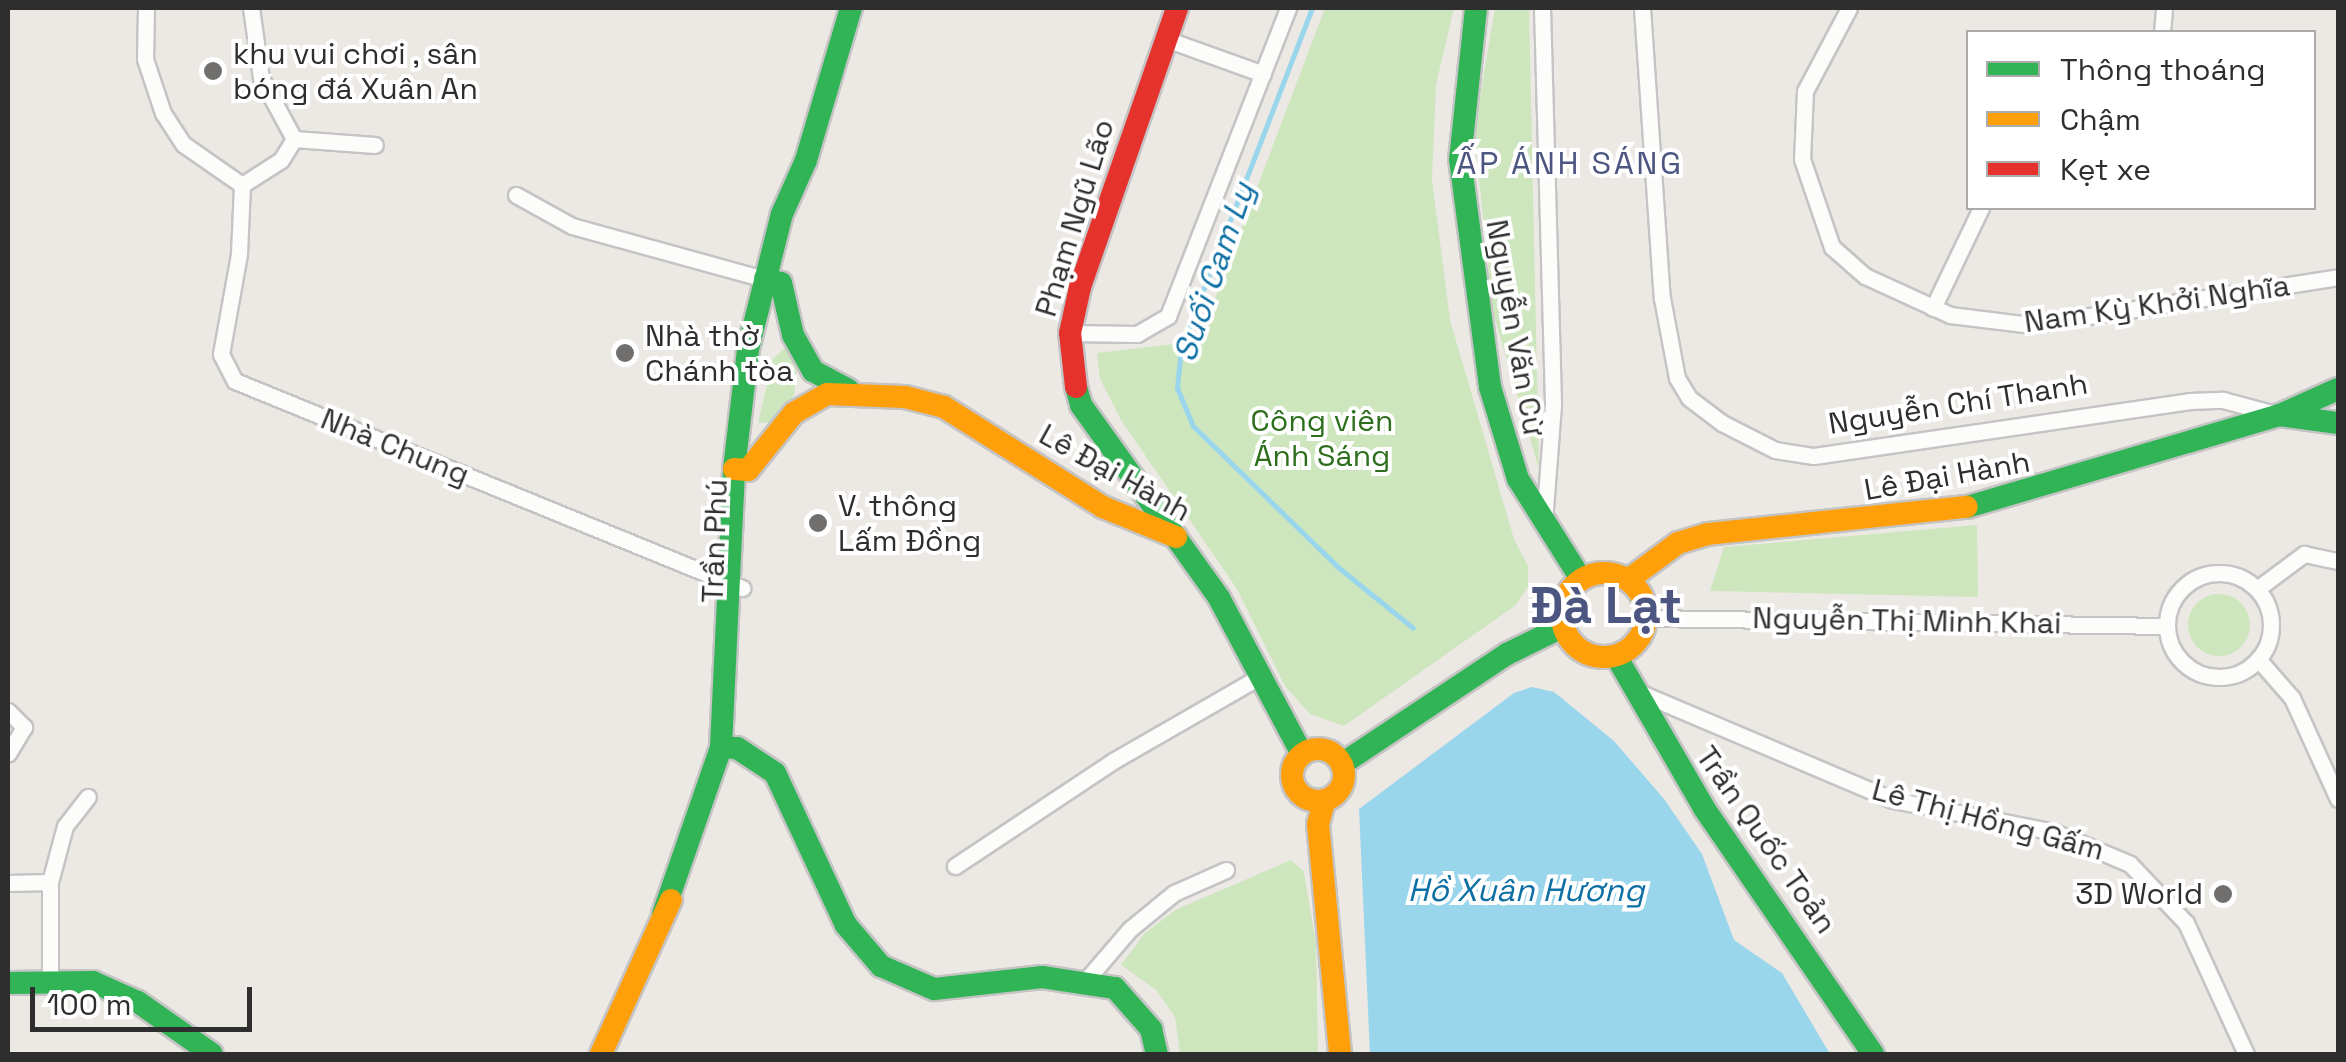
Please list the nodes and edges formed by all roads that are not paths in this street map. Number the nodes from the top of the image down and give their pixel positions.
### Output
1 (146, 8) edge
2 (251, 8) edge
3 (851, 8) edge
4 (1177, 8) edge
5 (1288, 8) edge
6 (1476, 8) edge
7 (1542, 8) edge
8 (1642, 8) edge
9 (1849, 8) edge
10 (1166, 39) junction
11 (1262, 74) junction
12 (294, 138) junction
13 (374, 145) dead end
14 (242, 185) junction
15 (516, 195) dead end
16 (1980, 210) edge
17 (2338, 277) edge
18 (773, 281) junction
19 (1933, 308) junction
20 (1070, 334) junction
21 (2338, 388) edge
22 (851, 391) junction
23 (2279, 415) junction
24 (2338, 423) edge
25 (741, 469) junction
26 (1543, 524) junction
27 (1179, 538) junction
28 (2338, 561) edge
29 (1582, 579) junction
30 (1628, 580) junction
31 (735, 585) junction
32 (2258, 590) junction
33 (1646, 618) junction
34 (2167, 626) junction
35 (1562, 627) junction
36 (1616, 656) junction
37 (2258, 659) junction
38 (1259, 677) junction
39 (1636, 691) junction
40 (8, 711) edge
41 (728, 748) junction
42 (8, 754) edge
43 (1302, 754) junction
44 (1342, 764) junction
45 (88, 796) dead end
46 (2338, 800) edge
47 (1324, 802) junction
48 (954, 866) dead end
49 (1226, 870) dead end
50 (50, 882) junction
51 (8, 883) edge
52 (50, 978) junction
53 (1087, 980) junction
54 (9, 984) edge
55 (212, 1054) edge
56 (601, 1054) edge
57 (1156, 1054) edge
58 (1340, 1054) edge
59 (1874, 1054) edge
60 (2246, 1054) edge

1 - 14 street
2 - 12 street
3 - 18 main road, Trần Phú
4 - 10 main road, Phạm Ngũ Lão
5 - 11 street
6 - 26 main road, Nguyễn Văn Cừ
7 - 26 street
8 - 23 street, Nguyễn Chí Thanh
9 - 19 street, Nam Kỳ Khởi Nghĩa
10 - 11 street
10 - 20 main road, Phạm Ngũ Lão
11 - 20 street
12 - 13 street
12 - 14 street
14 - 31 street, Nhà Chung
15 - 18 street
16 - 19 street
17 - 19 street, Nam Kỳ Khởi Nghĩa
18 - 22 main road, Lê Đại Hành
18 - 25 main road, Trần Phú
20 - 27 main road, Phạm Ngũ Lão
21 - 23 main road
22 - 25 main road, Lê Đại Hành
22 - 27 main road, Lê Đại Hành
23 - 24 main road, Lê Đại Hành
23 - 30 main road, Lê Đại Hành
25 - 31 main road, Trần Phú
26 - 29 main road, Nguyễn Văn Cừ
27 - 38 main road, Lê Đại Hành
28 - 32 street
29 - 30 main road
29 - 35 main road
30 - 33 main road
31 - 41 main road, Trần Phú
32 - 34 street
32 - 37 street
33 - 34 street, Nguyễn Thị Minh Khai
33 - 36 main road
34 - 37 street
35 - 36 main road
35 - 44 main road
36 - 39 main road, Trần Quốc Toản
37 - 46 street
38 - 43 main road, Lê Đại Hành
38 - 48 street
39 - 59 main road, Trần Quốc Toản
39 - 60 street, Lê Thị Hồng Gấm
40 - 42 street
41 - 53 main road
41 - 56 main road, Trần Phú
43 - 44 main road
43 - 47 main road
44 - 47 main road
45 - 50 street
47 - 58 main road
49 - 53 street
50 - 51 street
50 - 52 street
52 - 54 main road
52 - 55 main road
53 - 57 main road

